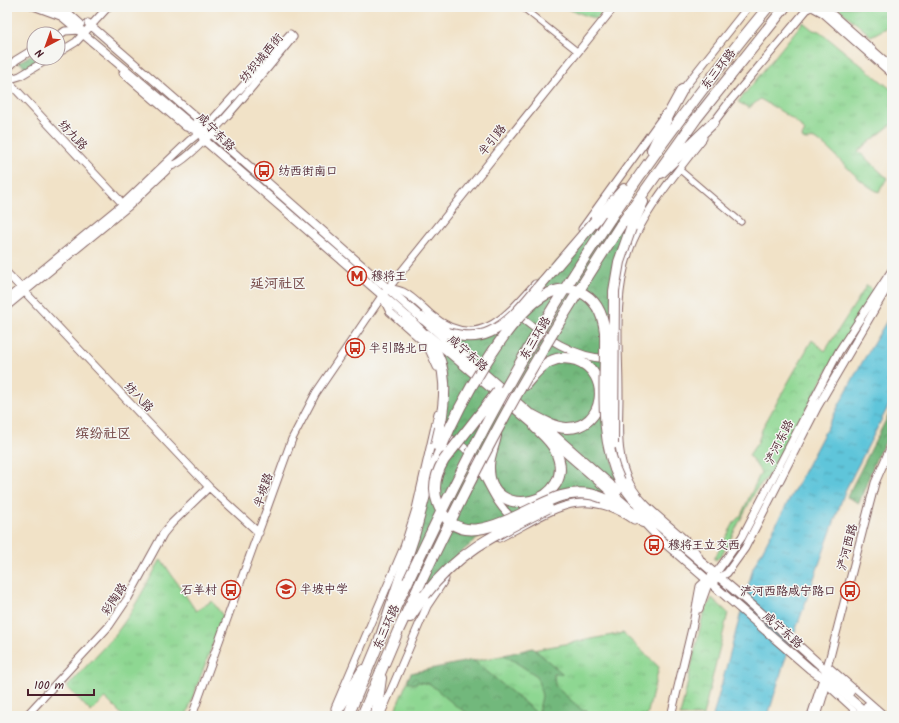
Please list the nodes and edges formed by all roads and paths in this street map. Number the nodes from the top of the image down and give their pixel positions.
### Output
1 (33, 7) edge
2 (51, 7) edge
3 (61, 7) edge
4 (102, 7) edge
5 (108, 7) edge
6 (522, 7) edge
7 (614, 7) edge
8 (748, 7) edge
9 (768, 7) edge
10 (785, 7) edge
11 (824, 7) edge
12 (808, 8) edge
13 (64, 18) junction
14 (85, 29) junction
15 (66, 31) edge
16 (66, 48) edge
17 (577, 51) junction
18 (26, 54) edge
19 (126, 55) junction
20 (37, 66) edge
21 (892, 67) edge
22 (7, 69) edge
23 (134, 69) junction
24 (892, 74) edge
25 (7, 80) edge
26 (682, 90) junction
27 (713, 123) junction
28 (205, 131) junction
29 (204, 140) junction
30 (646, 165) junction
31 (680, 170) junction
32 (652, 180) junction
33 (123, 204) junction
34 (740, 222) dead end
35 (625, 227) junction
36 (892, 270) edge
37 (7, 273) edge
38 (892, 279) edge
39 (388, 288) junction
40 (23, 290) junction
41 (382, 296) junction
42 (7, 299) edge
43 (7, 306) edge
44 (512, 310) junction
45 (407, 318) junction
46 (422, 318) junction
47 (524, 356) junction
48 (619, 359) junction
49 (517, 394) junction
50 (532, 415) junction
51 (500, 425) junction
52 (535, 427) junction
53 (437, 431) junction
54 (892, 444) edge
55 (438, 447) junction
56 (599, 473) junction
57 (209, 487) junction
58 (625, 488) junction
59 (605, 498) junction
60 (647, 517) junction
61 (524, 526) junction
62 (259, 533) junction
63 (654, 534) junction
64 (717, 576) junction
65 (708, 581) junction
66 (380, 639) junction
67 (392, 646) junction
68 (372, 658) junction
69 (383, 668) junction
70 (827, 676) junction
71 (26, 716) edge
72 (192, 716) edge
73 (333, 716) edge
74 (348, 716) edge
75 (362, 716) edge
76 (376, 716) edge
77 (380, 716) edge
78 (671, 716) edge
79 (811, 716) edge
80 (817, 716) edge
81 (860, 716) edge
82 (870, 716) edge
83 (878, 716) edge
84 (886, 716) edge

1 - 13 street
2 - 13 main road, 咸宁东路
3 - 14 main road, 咸宁东路
4 - 14 street
5 - 14 street
6 - 17 street
7 - 17 street, 半引路
8 - 26 street
9 - 30 highway, 东三环路
10 - 32 highway, 东三环路
11 - 21 street
12 - 24 street
12 - 27 street
13 - 14 main road, 咸宁东路
14 - 15 street
14 - 16 street
14 - 19 street
14 - 23 main road, 咸宁东路
14 - 28 main road, 咸宁东路
17 - 39 street, 半引路
18 - 22 street
19 - 23 street
19 - 28 street
20 - 25 street
23 - 28 main road, 咸宁东路
25 - 33 street, 纺九路
26 - 30 highway
26 - 44 street
27 - 31 street
27 - 32 highway
28 - 28 street, 纺织城西街
28 - 29 main road, 咸宁东路
28 - 33 street, 纺织城西街
28 - 39 main road, 咸宁东路
29 - 40 street, 纺织城西街
29 - 41 main road, 咸宁东路
30 - 46 highway, bridge
30 - 47 highway, 东三环路, bridge
31 - 34 street
31 - 48 street
32 - 35 highway, 东三环路
33 - 40 street, 纺织城西街
35 - 49 highway, 东三环路, bridge
35 - 58 highway, bridge
36 - 64 street, 浐河东路
37 - 40 street, 纺八路
38 - 64 street, 浐河东路
39 - 41 street, 半坡路
39 - 44 street
39 - 46 main road, 咸宁东路
40 - 42 street, 纺织城西街
40 - 43 street, 纺织城西街
40 - 57 street, 纺八路
41 - 45 main road, 咸宁东路
41 - 53 street
41 - 62 street, 半坡路
44 - 48 street
45 - 52 main road, 咸宁东路
45 - 53 highway
46 - 50 main road, 咸宁东路
47 - 59 highway, bridge
47 - 66 highway, 东三环路, bridge
48 - 60 street
49 - 50 highway, bridge
49 - 51 highway, 东三环路, bridge
50 - 56 main road, 咸宁东路
51 - 52 highway, bridge
51 - 67 highway, 东三环路, bridge
52 - 60 main road, 咸宁东路
53 - 55 highway, bridge
53 - 61 street
53 - 73 street
54 - 70 street, 浐河西路
55 - 58 highway, bridge
55 - 66 highway
56 - 58 main road
56 - 60 main road, 咸宁东路
57 - 62 street, 纺八路
57 - 71 street, 彩陶路
58 - 60 highway
59 - 60 highway
59 - 67 highway, bridge
60 - 63 main road, 咸宁东路
60 - 64 main road, 咸宁东路
61 - 63 street
61 - 77 street
62 - 72 street, 半坡路
63 - 65 main road, 咸宁东路
64 - 65 street, 浐河东路
64 - 70 main road, 咸宁东路
65 - 70 main road, 咸宁东路
65 - 78 street, 浐河东路
66 - 68 highway, 东三环路
67 - 69 highway, 东三环路
68 - 73 highway
68 - 74 highway, 东三环路
69 - 75 highway, 东三环路
69 - 76 highway
70 - 79 street, 浐河西路
70 - 80 street, 浐河西路
70 - 81 street
70 - 82 main road, 咸宁东路
70 - 83 main road, 咸宁东路
70 - 84 street

